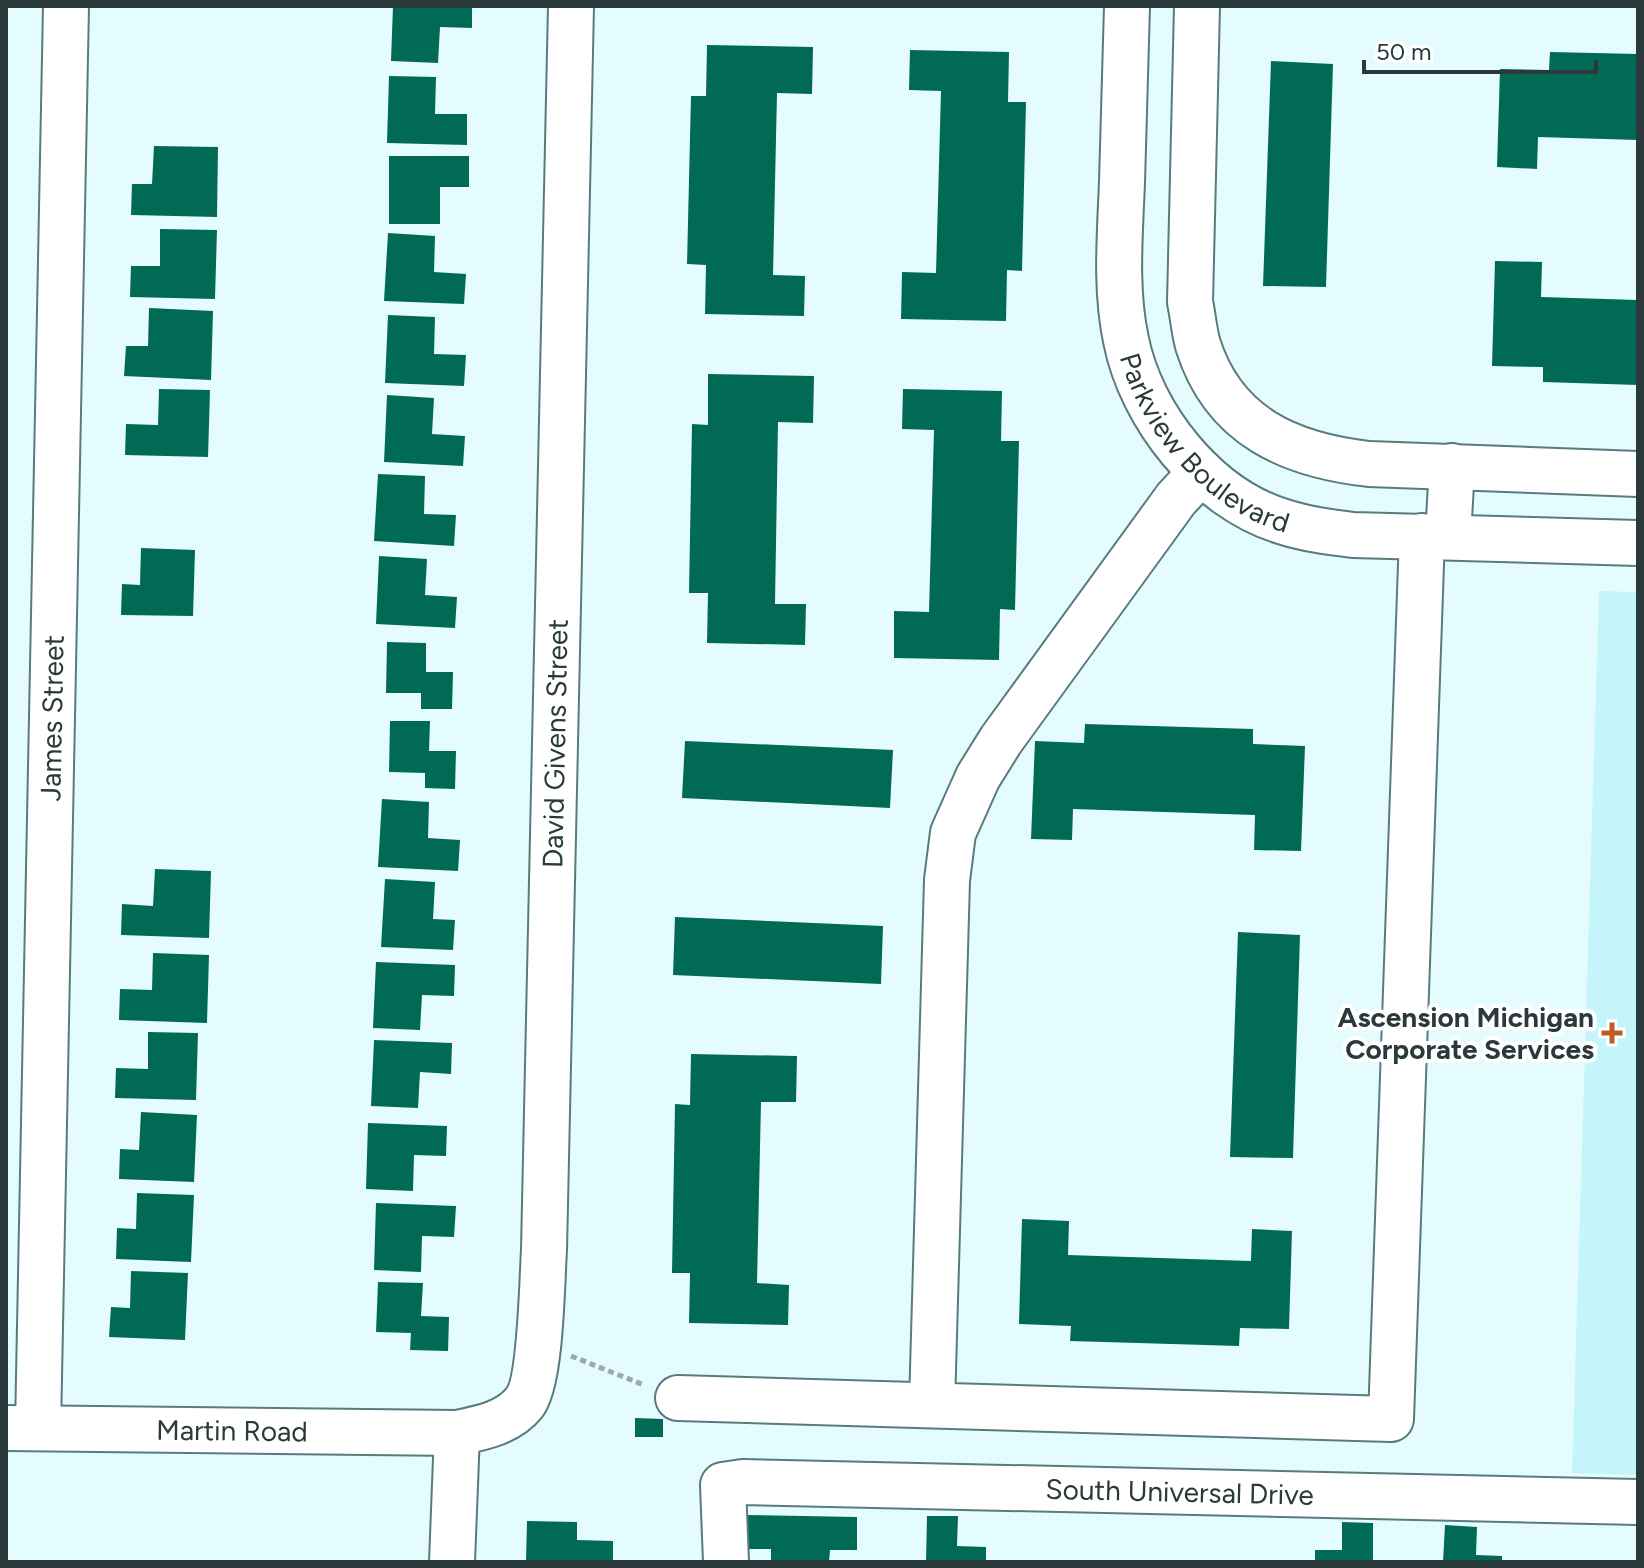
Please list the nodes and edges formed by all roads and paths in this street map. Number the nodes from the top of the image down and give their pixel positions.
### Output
1 (66, 6) edge
2 (571, 6) edge
3 (1127, 6) edge
4 (1197, 6) edge
5 (1120, 251) junction
6 (1189, 254) junction
7 (1452, 466) junction
8 (1201, 472) junction
9 (1638, 474) edge
10 (1435, 537) junction
11 (1638, 543) edge
12 (537, 1342) junction
13 (678, 1398) joint
14 (932, 1405) junction
15 (22, 1428) edge
16 (457, 1433) junction
17 (1638, 1502) edge
18 (452, 1562) edge
19 (726, 1562) edge

1 - 15 street, James Street
2 - 12 street, David Givens Street
3 - 5 street, Parkview Boulevard
4 - 6 street, Parkview Boulevard
5 - 6 street
5 - 8 street, Parkview Boulevard
6 - 7 street, Parkview Boulevard
7 - 9 street, Parkview Boulevard
7 - 10 street
8 - 10 street, Parkview Boulevard
8 - 14 street
10 - 11 street, Parkview Boulevard
10 - 14 street
12 - 13 path
12 - 16 street, David Givens Street
13 - 14 street
15 - 16 street, Martin Road
16 - 18 street
17 - 19 street, South Universal Drive

